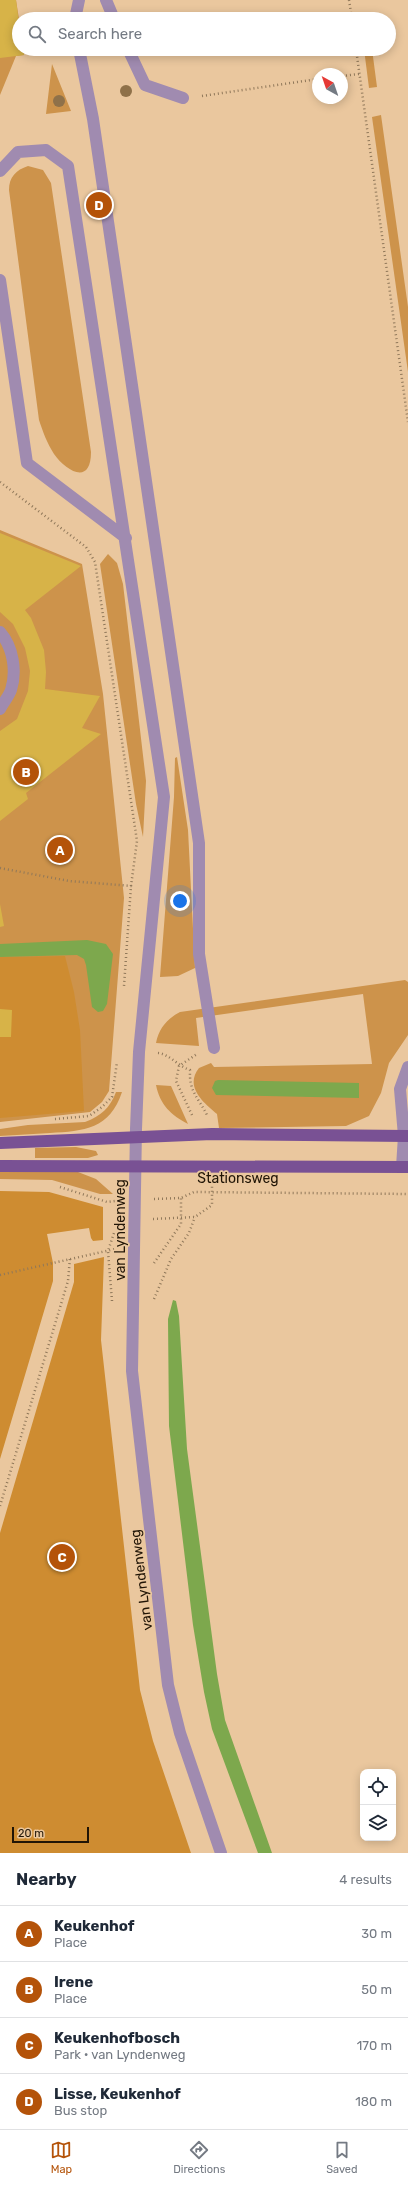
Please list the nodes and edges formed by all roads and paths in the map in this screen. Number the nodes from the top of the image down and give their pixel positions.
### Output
1 (79, 0) edge
2 (106, 0) edge
3 (349, 0) edge
4 (76, 12) edge
5 (111, 12) edge
6 (351, 12) edge
7 (80, 56) edge
8 (131, 56) edge
9 (357, 56) edge
10 (359, 74) junction
11 (348, 75) edge
12 (312, 80) edge
13 (183, 98) joint
14 (0, 171) edge
15 (0, 280) edge
16 (408, 422) edge
17 (0, 482) edge
18 (126, 538) junction
19 (0, 632) edge
20 (0, 709) edge
21 (0, 868) edge
22 (132, 886) junction
23 (155, 887) junction
24 (124, 988) dead end
25 (214, 1048) joint
26 (408, 1067) edge
27 (196, 1135) junction
28 (136, 1136) junction
29 (406, 1136) edge
30 (0, 1143) edge
31 (135, 1165) junction
32 (195, 1165) junction
33 (0, 1166) edge
34 (405, 1167) edge
35 (52, 1186) dead end
36 (194, 1192) junction
37 (212, 1192) junction
38 (408, 1194) edge
39 (181, 1198) junction
40 (134, 1200) junction
41 (181, 1217) junction
42 (195, 1217) junction
43 (134, 1219) junction
44 (70, 1258) junction
45 (151, 1267) dead end
46 (0, 1275) edge
47 (154, 1303) dead end
48 (0, 1506) edge
49 (221, 1853) edge

1 - 4 street
2 - 5 street
3 - 6 path
7 - 25 street
8 - 13 street
9 - 10 path
10 - 11 path
10 - 16 path
12 - 13 path
14 - 18 street
15 - 18 street
17 - 22 path
18 - 23 street
19 - 20 street
21 - 22 path
22 - 23 path
22 - 24 path
23 - 28 street
25 - 27 path
26 - 29 street, Stationsweg
27 - 28 main road
27 - 29 main road
28 - 30 main road
28 - 31 street
29 - 34 street, Stationsweg
31 - 32 main road, Stationsweg
31 - 33 main road, Stationsweg
31 - 40 street, van Lyndenweg
32 - 34 main road, Stationsweg
32 - 36 path
35 - 40 path, Stationsweg
36 - 37 path, Stationsweg
36 - 39 path, Stationsweg
37 - 38 path, Stationsweg
37 - 42 path
39 - 40 path, Stationsweg
39 - 41 path
40 - 43 street, van Lyndenweg
41 - 42 path
41 - 43 path
41 - 45 path
42 - 47 path
43 - 44 path
43 - 49 street, van Lyndenweg
44 - 46 path
44 - 48 path

